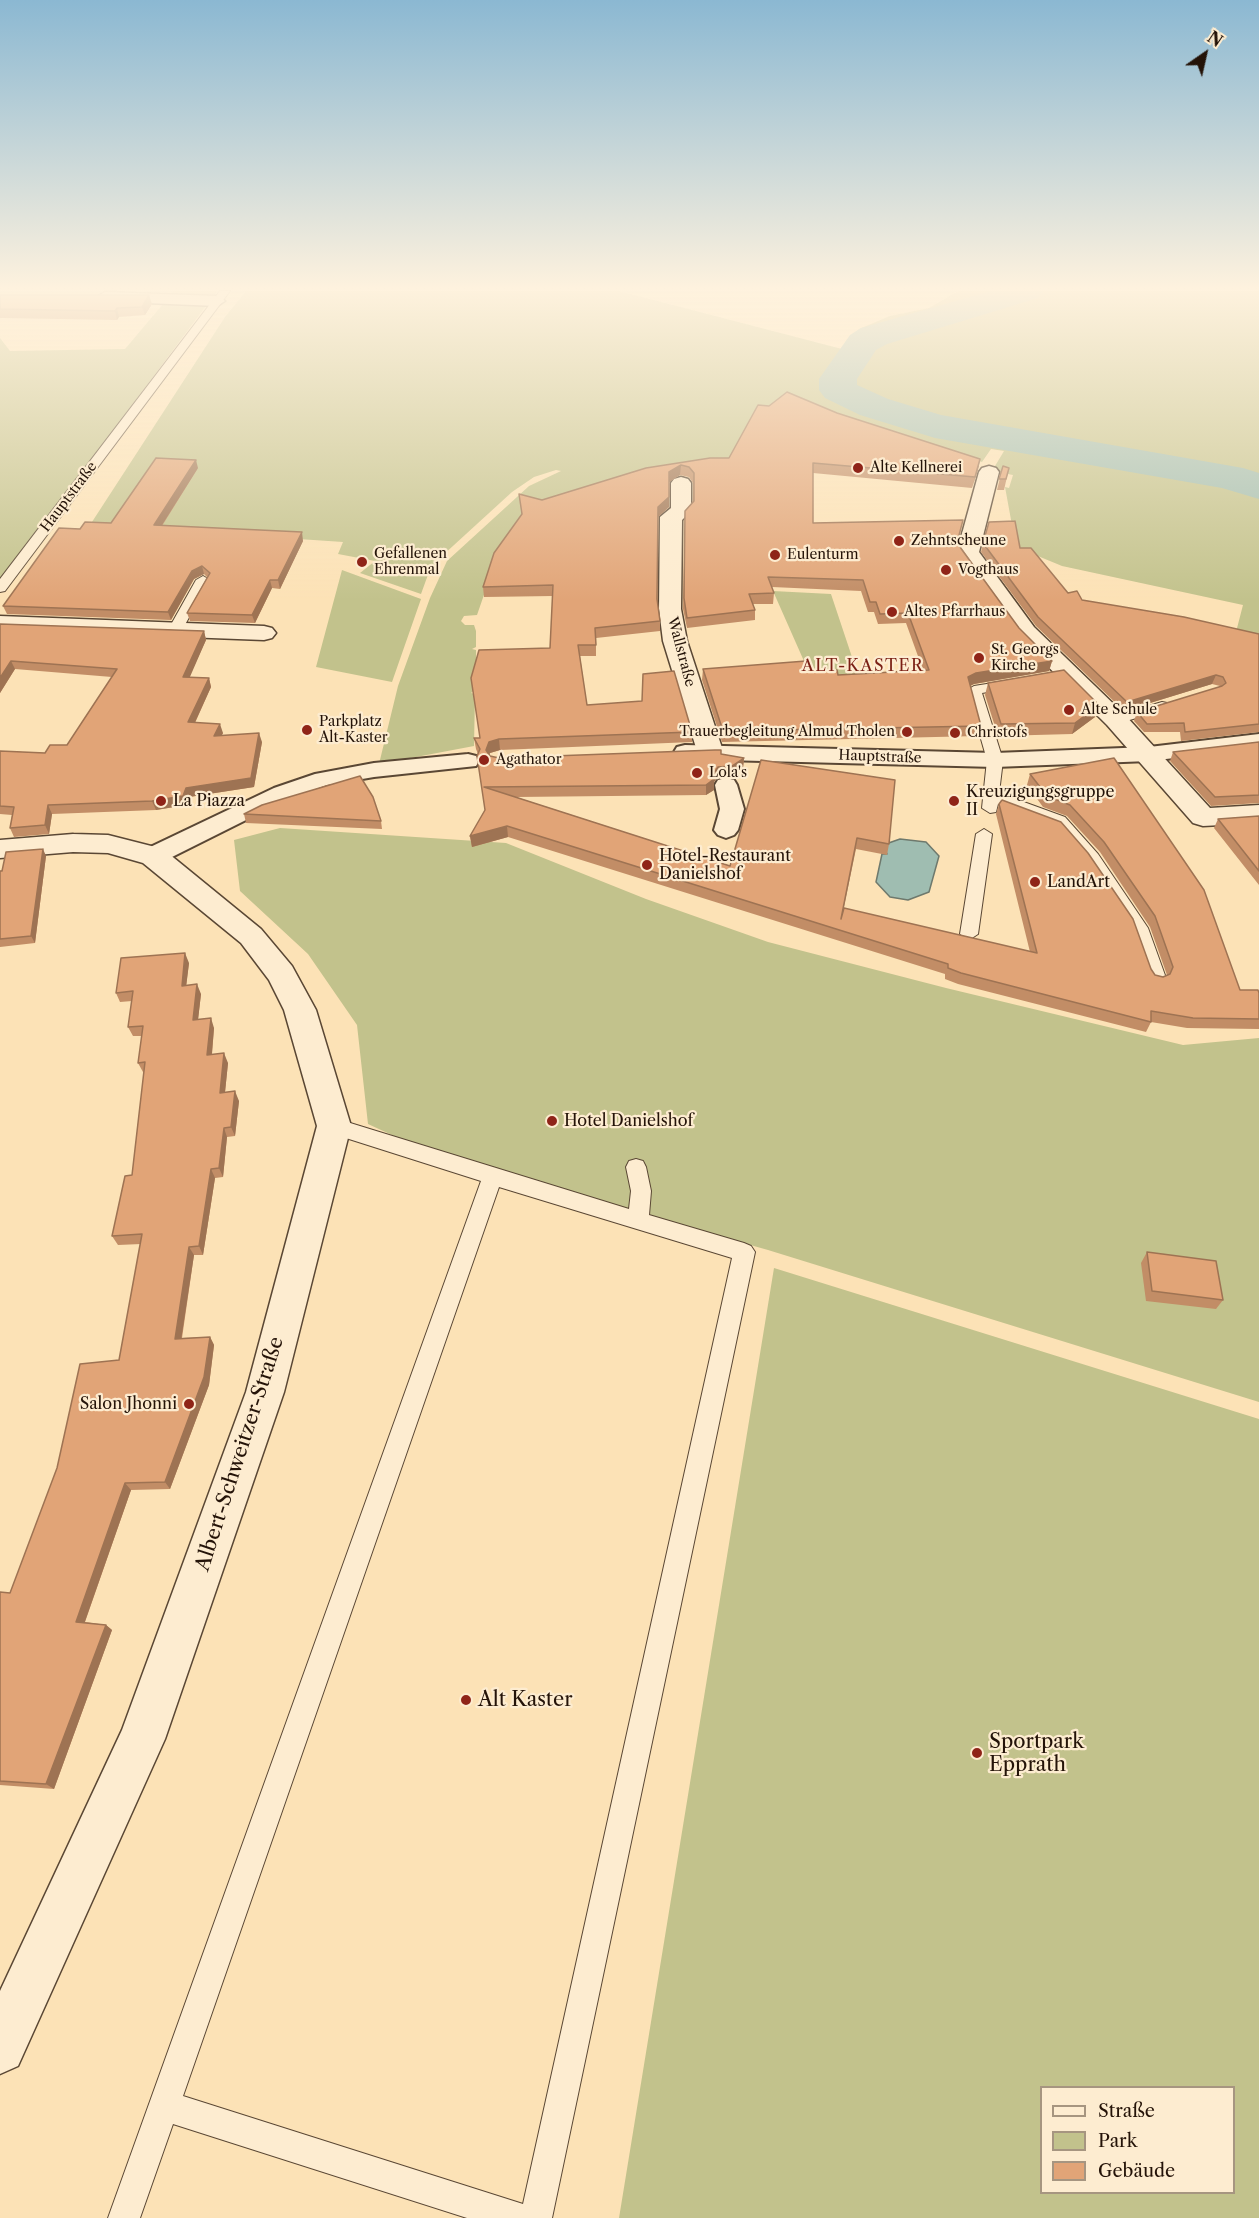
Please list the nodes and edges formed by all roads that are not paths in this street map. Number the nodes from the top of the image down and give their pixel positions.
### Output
1 (146, 395) edge
2 (989, 470) dead end
3 (681, 483) edge
4 (203, 580) edge
5 (0, 588) edge
6 (0, 623) edge
7 (175, 630) junction
8 (264, 633) dead end
9 (1028, 681) edge
10 (1181, 700) edge
11 (1116, 720) junction
12 (1259, 741) edge
13 (665, 753) edge
14 (1149, 754) junction
15 (995, 760) junction
16 (468, 761) dead end
17 (722, 764) junction
18 (1259, 814) edge
19 (726, 830) dead end
20 (984, 834) dead end
21 (0, 849) edge
22 (153, 856) junction
23 (969, 934) dead end
24 (1157, 978) edge
25 (334, 1126) junction
26 (636, 1167) dead end
27 (493, 1175) junction
28 (638, 1220) junction
29 (0, 2048) edge
30 (165, 2106) junction
31 (124, 2218) edge
32 (518, 2218) edge
33 (536, 2218) edge

1 - 5 lane, Hauptstraße
2 - 11 street
3 - 17 street, Wallstraße
4 - 7 lane
6 - 7 street
7 - 8 street
9 - 15 lane
10 - 11 lane
11 - 14 street
12 - 14 street, Hauptstraße
13 - 17 street, Hauptstraße
14 - 15 street, Hauptstraße
14 - 18 street
15 - 17 street, Hauptstraße
15 - 24 lane
16 - 22 street
17 - 19 street
20 - 23 lane
21 - 22 street
22 - 25 street
25 - 27 lane
25 - 29 street, Albert-Schweitzer-Straße
26 - 28 lane
27 - 28 lane
27 - 30 lane
28 - 33 lane
30 - 31 lane
30 - 32 lane

